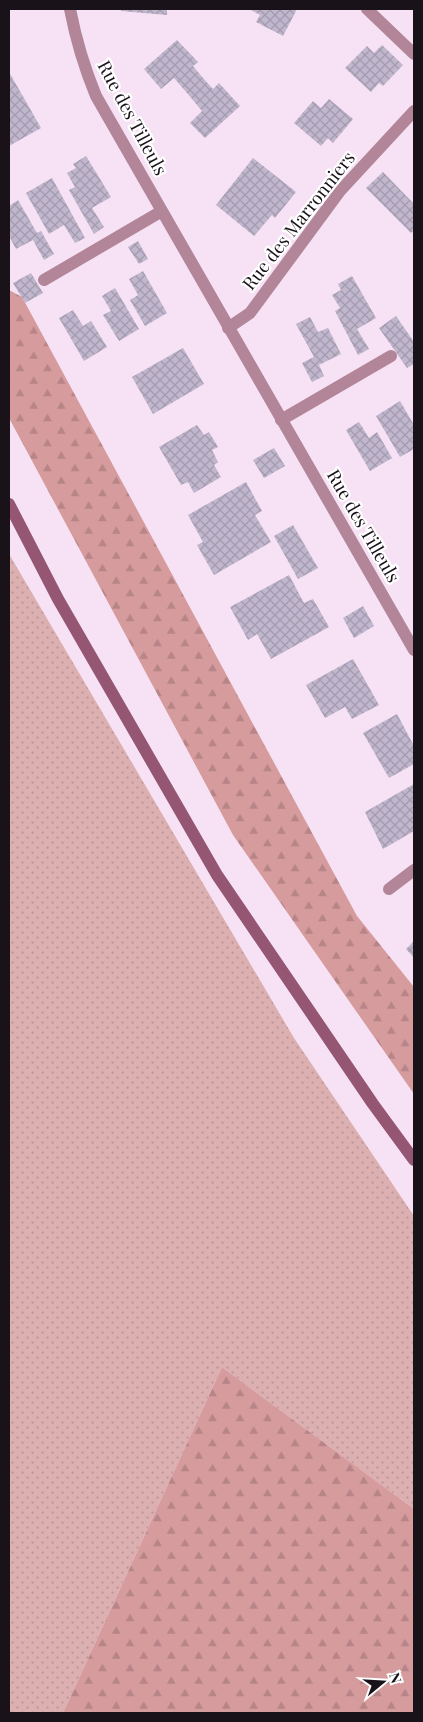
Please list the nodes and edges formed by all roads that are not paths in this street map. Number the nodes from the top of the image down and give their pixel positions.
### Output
1 (70, 9) edge
2 (367, 9) edge
3 (414, 54) edge
4 (414, 111) edge
5 (162, 211) junction
6 (44, 280) dead end
7 (228, 328) junction
8 (391, 356) dead end
9 (281, 420) junction
10 (9, 504) edge
11 (414, 650) edge
12 (414, 870) edge
13 (389, 889) dead end
14 (414, 1160) edge

1 - 5 street, Rue des Tilleuls
2 - 3 street
4 - 7 street, Rue des Marronniers
5 - 6 street
5 - 7 street, Rue des Tilleuls
7 - 9 street, Rue des Tilleuls
8 - 9 street
9 - 11 street, Rue des Tilleuls
10 - 14 main road
12 - 13 street

